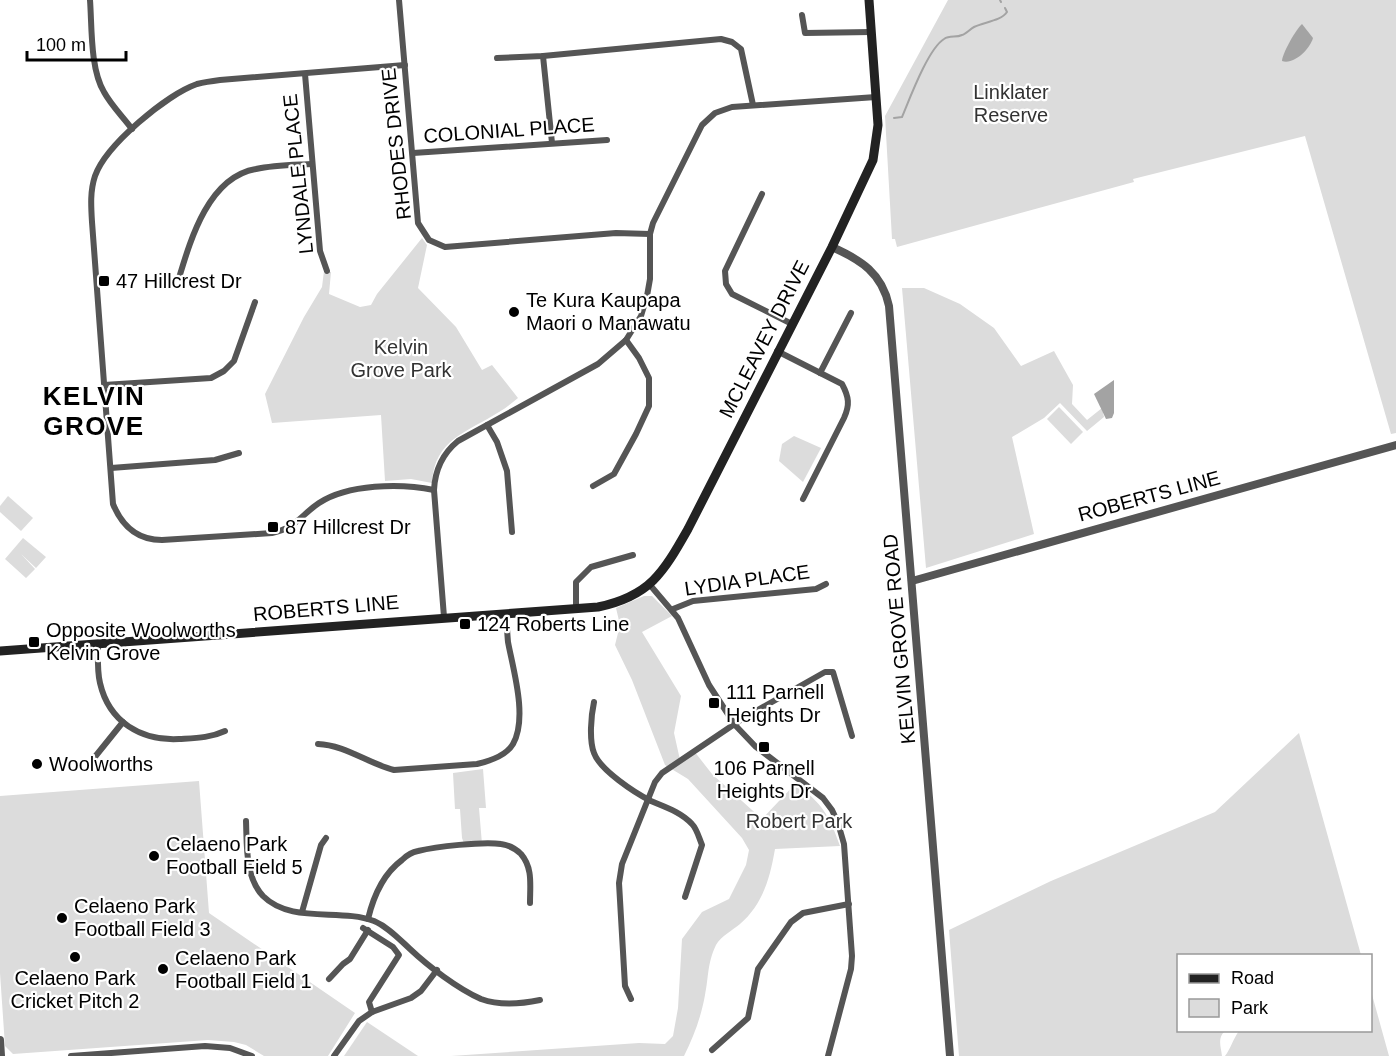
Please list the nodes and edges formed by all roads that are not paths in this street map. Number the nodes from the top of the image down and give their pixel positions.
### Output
1 (90, 0) edge
2 (399, 0) edge
3 (869, 0) edge
4 (802, 15) dead end
5 (871, 32) junction
6 (543, 56) junction
7 (497, 58) dead end
8 (405, 66) junction
9 (305, 74) junction
10 (876, 97) junction
11 (753, 105) junction
12 (132, 129) junction
13 (607, 140) dead end
14 (552, 143) junction
15 (413, 153) junction
16 (312, 164) junction
17 (762, 194) dead end
18 (650, 234) junction
19 (832, 247) junction
20 (327, 271) dead end
21 (179, 278) dead end
22 (255, 302) dead end
23 (851, 313) dead end
24 (792, 324) junction
25 (626, 340) junction
26 (777, 351) junction
27 (820, 373) junction
28 (105, 385) junction
29 (487, 425) junction
30 (1396, 445) edge
31 (239, 453) dead end
32 (111, 468) junction
33 (594, 486) dead end
34 (434, 490) junction
35 (803, 499) dead end
36 (512, 532) dead end
37 (633, 555) dead end
38 (912, 581) junction
39 (825, 584) dead end
40 (650, 585) junction
41 (576, 608) junction
42 (673, 609) junction
43 (506, 613) junction
44 (444, 617) junction
45 (98, 645) junction
46 (0, 651) edge
47 (594, 702) dead end
48 (123, 722) junction
49 (735, 725) junction
50 (225, 731) dead end
51 (852, 736) dead end
52 (318, 744) dead end
53 (94, 758) dead end
54 (648, 800) junction
55 (246, 822) dead end
56 (326, 838) dead end
57 (685, 897) dead end
58 (530, 903) dead end
59 (849, 904) junction
60 (302, 912) junction
61 (368, 919) junction
62 (437, 970) junction
63 (329, 979) dead end
64 (631, 999) dead end
65 (540, 1000) dead end
66 (372, 1012) junction
67 (0, 1040) edge
68 (712, 1050) dead end
69 (109, 1054) edge
70 (1, 1056) edge
71 (71, 1056) edge
72 (252, 1056) edge
73 (334, 1056) edge
74 (828, 1056) edge
75 (950, 1056) edge

1 - 12 street
2 - 8 street, RHODES DRIVE
3 - 5 main road
4 - 5 street
5 - 10 main road
6 - 7 street
6 - 11 street
6 - 14 street
8 - 9 street
8 - 15 street, RHODES DRIVE
9 - 12 street
9 - 16 street, LYNDALE PLACE
10 - 11 street
10 - 19 main road, MCLEAVEY DRIVE
11 - 18 street
12 - 28 street
13 - 14 street, COLONIAL PLACE
14 - 15 street, COLONIAL PLACE
15 - 18 street, RHODES DRIVE
16 - 20 street, LYNDALE PLACE
16 - 21 street
17 - 24 street
18 - 25 street
19 - 24 main road, MCLEAVEY DRIVE
19 - 38 street, KELVIN GROVE ROAD
22 - 28 street
23 - 27 street
24 - 26 main road, MCLEAVEY DRIVE
25 - 29 street
25 - 33 street
26 - 27 street
26 - 40 main road, MCLEAVEY DRIVE
27 - 35 street
28 - 32 street
29 - 34 street
29 - 36 street
30 - 38 street, ROBERTS LINE
31 - 32 street
32 - 34 street
34 - 44 street
37 - 41 street
38 - 75 street, KELVIN GROVE ROAD
39 - 42 street, LYDIA PLACE
40 - 41 main road, ROBERTS LINE
40 - 42 street
41 - 43 main road, ROBERTS LINE
42 - 49 street
43 - 44 main road, ROBERTS LINE
43 - 52 street
44 - 45 main road, ROBERTS LINE
45 - 46 main road, ROBERTS LINE
45 - 48 street
47 - 54 street
48 - 50 street
48 - 53 street
49 - 51 street
49 - 54 street
49 - 59 street
54 - 57 street
54 - 64 street
55 - 60 street
56 - 60 street
58 - 61 street
59 - 68 street
59 - 74 street
60 - 61 street
61 - 62 street
62 - 65 street
62 - 66 street
63 - 66 street
66 - 73 street
67 - 70 street
69 - 71 street
69 - 72 street

